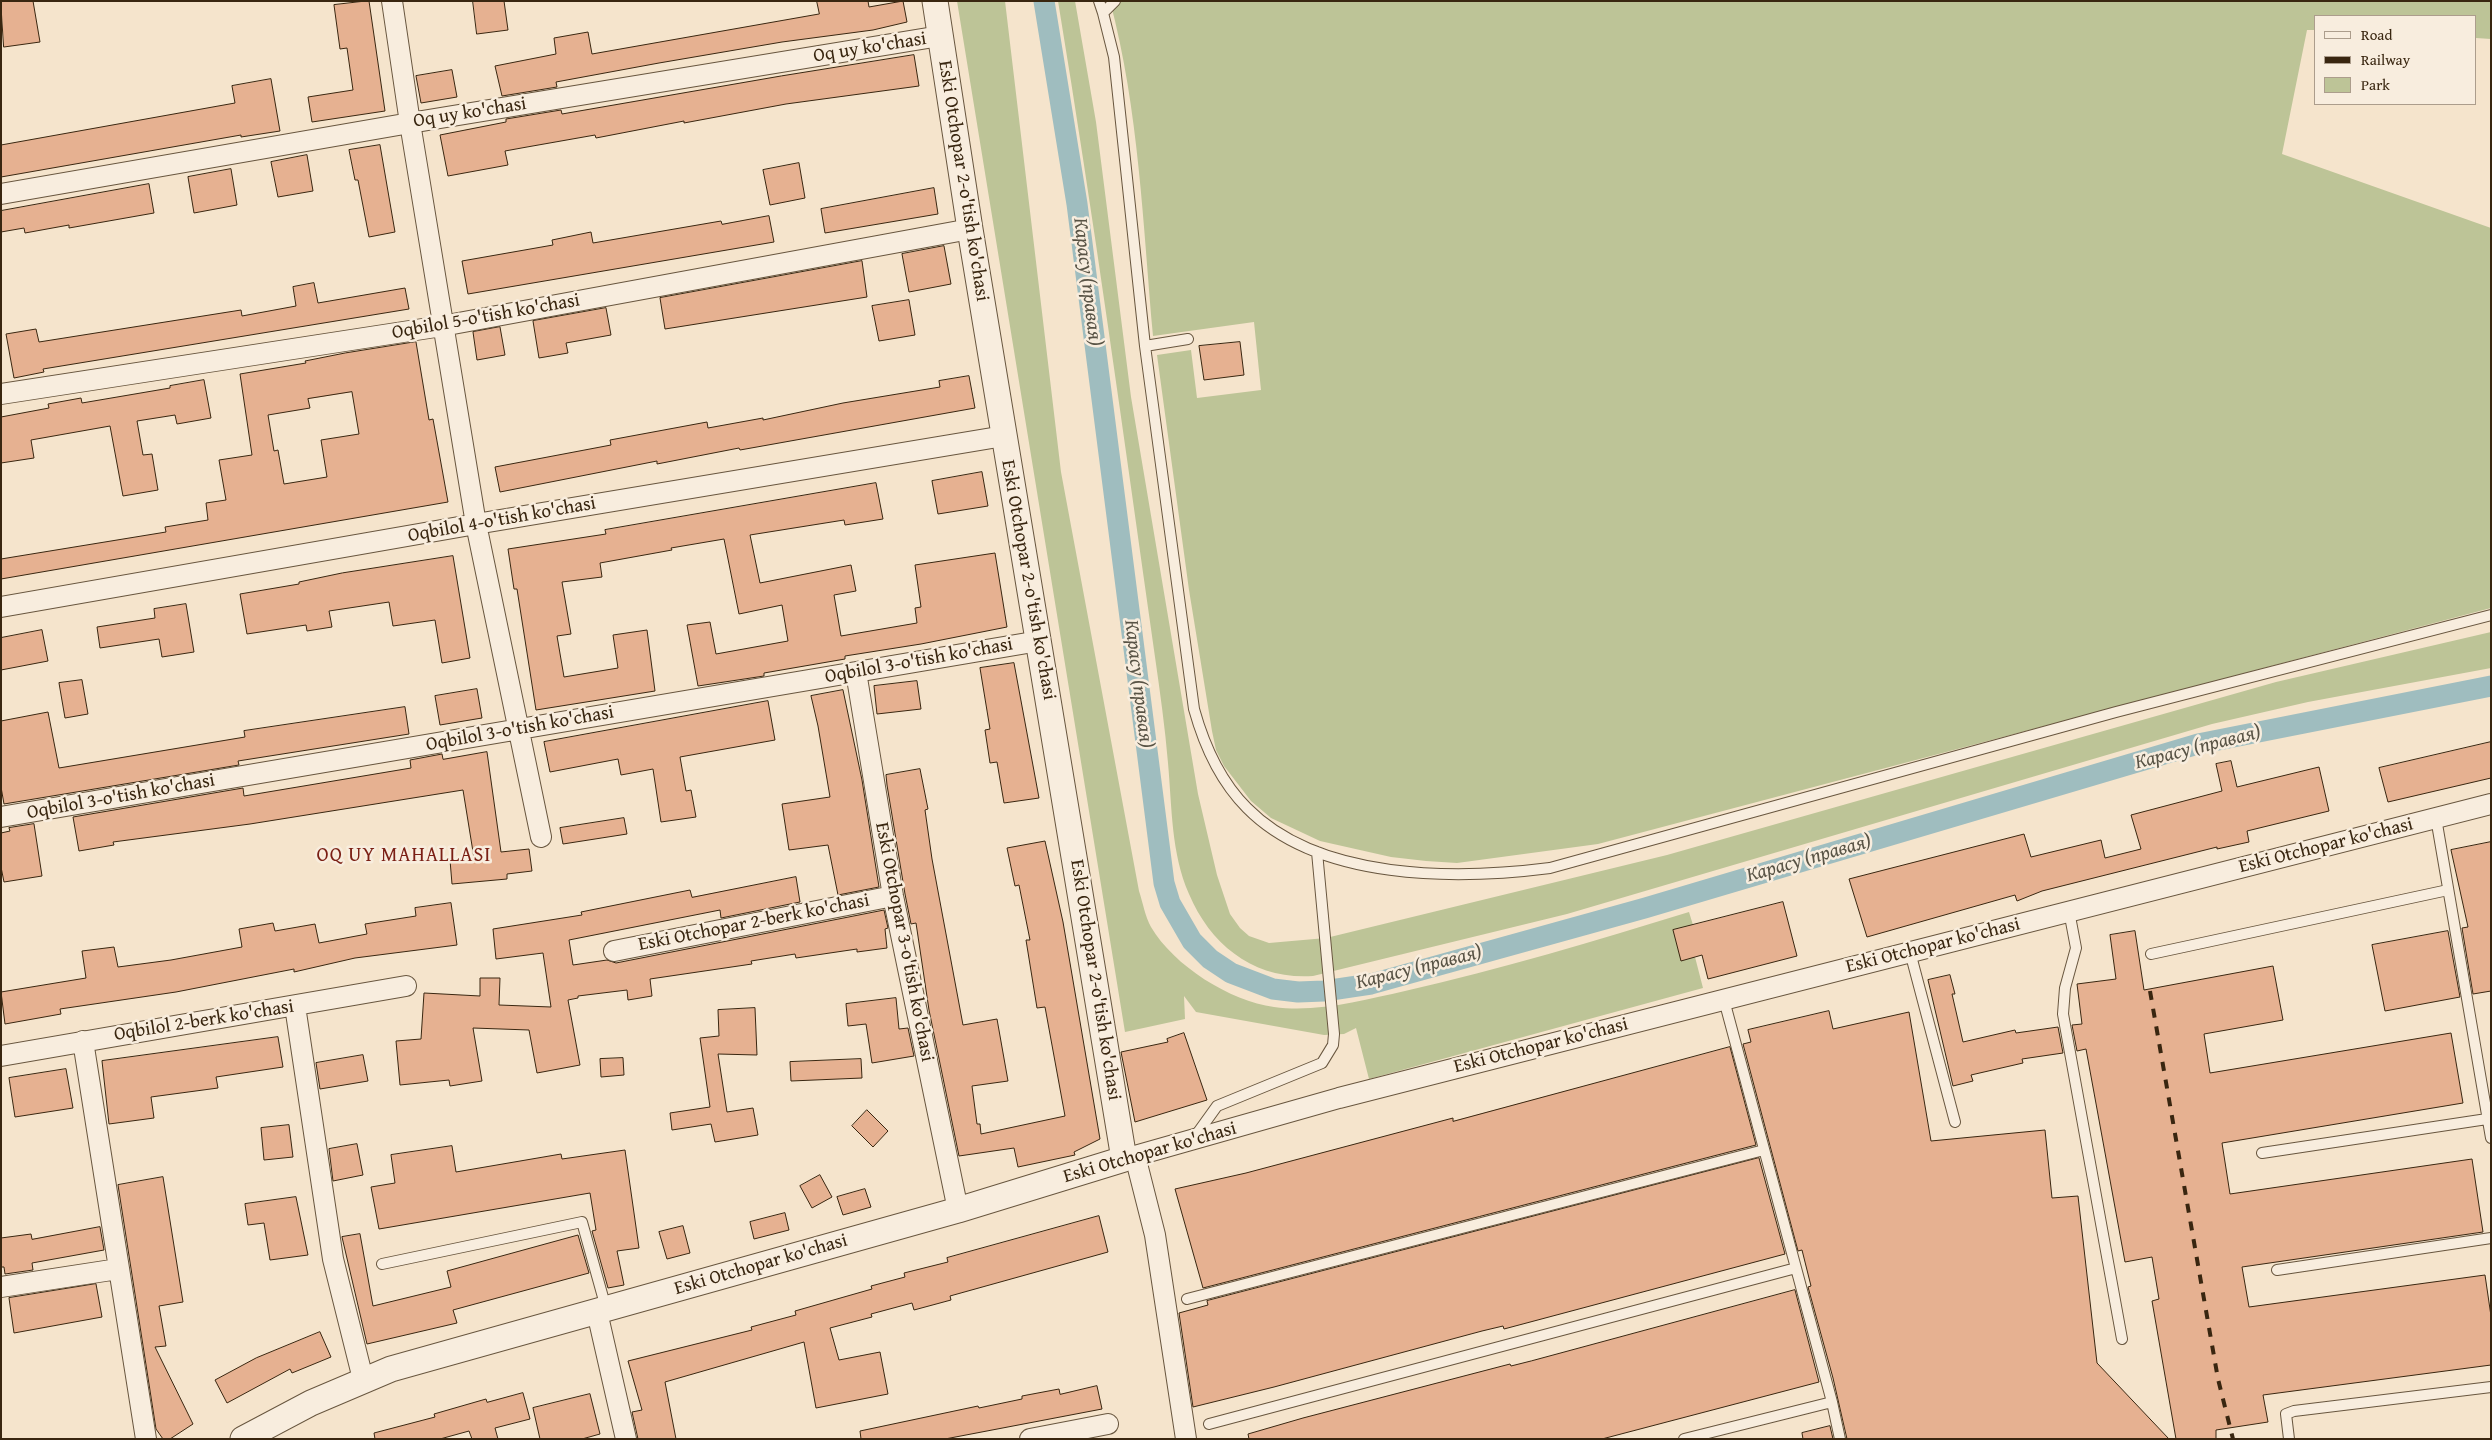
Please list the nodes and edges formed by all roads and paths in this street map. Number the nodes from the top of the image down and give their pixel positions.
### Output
1 (392, 1) edge
2 (935, 1) edge
3 (1099, 1) edge
4 (1115, 1) edge
5 (1103, 13) junction
6 (940, 36) junction
7 (410, 123) junction
8 (1, 194) edge
9 (970, 229) junction
10 (442, 326) junction
11 (1188, 339) dead end
12 (1145, 346) junction
13 (1, 394) edge
14 (1004, 436) junction
15 (476, 524) junction
16 (1, 607) edge
17 (2491, 615) edge
18 (1039, 641) junction
19 (856, 672) junction
20 (518, 730) junction
21 (2491, 804) edge
22 (1, 817) edge
23 (2436, 818) junction
24 (541, 837) dead end
25 (1317, 852) junction
26 (2448, 890) junction
27 (893, 896) junction
28 (2069, 912) junction
29 (614, 950) dead end
30 (1910, 952) junction
31 (2151, 954) dead end
32 (406, 986) dead end
33 (1724, 1000) junction
34 (295, 1006) junction
35 (83, 1041) junction
36 (1, 1056) edge
37 (2487, 1119) junction
38 (1955, 1122) dead end
39 (2491, 1138) edge
40 (1192, 1140) junction
41 (1764, 1150) junction
42 (2262, 1153) dead end
43 (1129, 1158) junction
44 (958, 1210) junction
45 (2491, 1238) edge
46 (382, 1264) dead end
47 (1796, 1268) junction
48 (118, 1269) junction
49 (2276, 1270) dead end
50 (1, 1287) edge
51 (1187, 1299) dead end
52 (602, 1310) junction
53 (2122, 1339) dead end
54 (363, 1379) junction
55 (2491, 1387) edge
56 (1832, 1402) junction
57 (1108, 1424) dead end
58 (1208, 1424) dead end
59 (146, 1439) edge
60 (243, 1439) edge
61 (626, 1439) edge
62 (1030, 1439) edge
63 (1186, 1439) edge
64 (1684, 1439) edge
65 (1840, 1439) edge
66 (2288, 1439) edge

1 - 7 street
2 - 6 street, Eski Otchopar 2-o'tish ko'chasi
3 - 5 lane
4 - 5 lane
5 - 12 lane
6 - 7 street, Oq uy ko'chasi
6 - 9 street, Eski Otchopar 2-o'tish ko'chasi
7 - 8 street, Oq uy ko'chasi
7 - 10 street
9 - 10 street, Oqbilol 5-o'tish ko'chasi
9 - 14 street, Eski Otchopar 2-o'tish ko'chasi
10 - 13 street, Oqbilol 5-o'tish ko'chasi
10 - 15 street
11 - 12 lane
12 - 25 lane
14 - 15 street, Oqbilol 4-o'tish ko'chasi
14 - 18 street, Eski Otchopar 2-o'tish ko'chasi
15 - 16 street, Oqbilol 4-o'tish ko'chasi
15 - 20 street
17 - 25 lane
18 - 19 street, Oqbilol 3-o'tish ko'chasi
18 - 43 street, Eski Otchopar 2-o'tish ko'chasi
19 - 20 street, Oqbilol 3-o'tish ko'chasi
19 - 27 street, Eski Otchopar 3-o'tish ko'chasi
20 - 22 street, Oqbilol 3-o'tish ko'chasi
20 - 24 street
21 - 23 street, Eski Otchopar ko'chasi
23 - 26 lane
23 - 28 street, Eski Otchopar ko'chasi
25 - 40 lane
26 - 31 lane
26 - 37 lane
27 - 29 street, Eski Otchopar 2-berk ko'chasi
27 - 44 street, Eski Otchopar 3-o'tish ko'chasi
28 - 30 street, Eski Otchopar ko'chasi
28 - 53 lane
30 - 33 street, Eski Otchopar ko'chasi
30 - 38 lane
32 - 34 street, Oqbilol 2-berk ko'chasi
33 - 40 street, Eski Otchopar ko'chasi
33 - 41 lane
34 - 35 street, Oqbilol 2-berk ko'chasi
34 - 54 street
35 - 36 street, Oqbilol 2-berk ko'chasi
35 - 48 street
37 - 39 lane
37 - 42 lane
40 - 43 street, Eski Otchopar ko'chasi
41 - 47 lane
41 - 51 lane
43 - 44 street, Eski Otchopar ko'chasi
43 - 63 street, Eski Otchopar 2-o'tish ko'chasi
44 - 52 street, Eski Otchopar ko'chasi
45 - 49 lane
46 - 52 lane
47 - 56 lane
47 - 58 lane
48 - 50 street
48 - 59 street
52 - 54 street, Eski Otchopar ko'chasi
52 - 61 street
54 - 60 street, Eski Otchopar ko'chasi
55 - 66 lane
56 - 64 lane
56 - 65 lane
57 - 62 street

